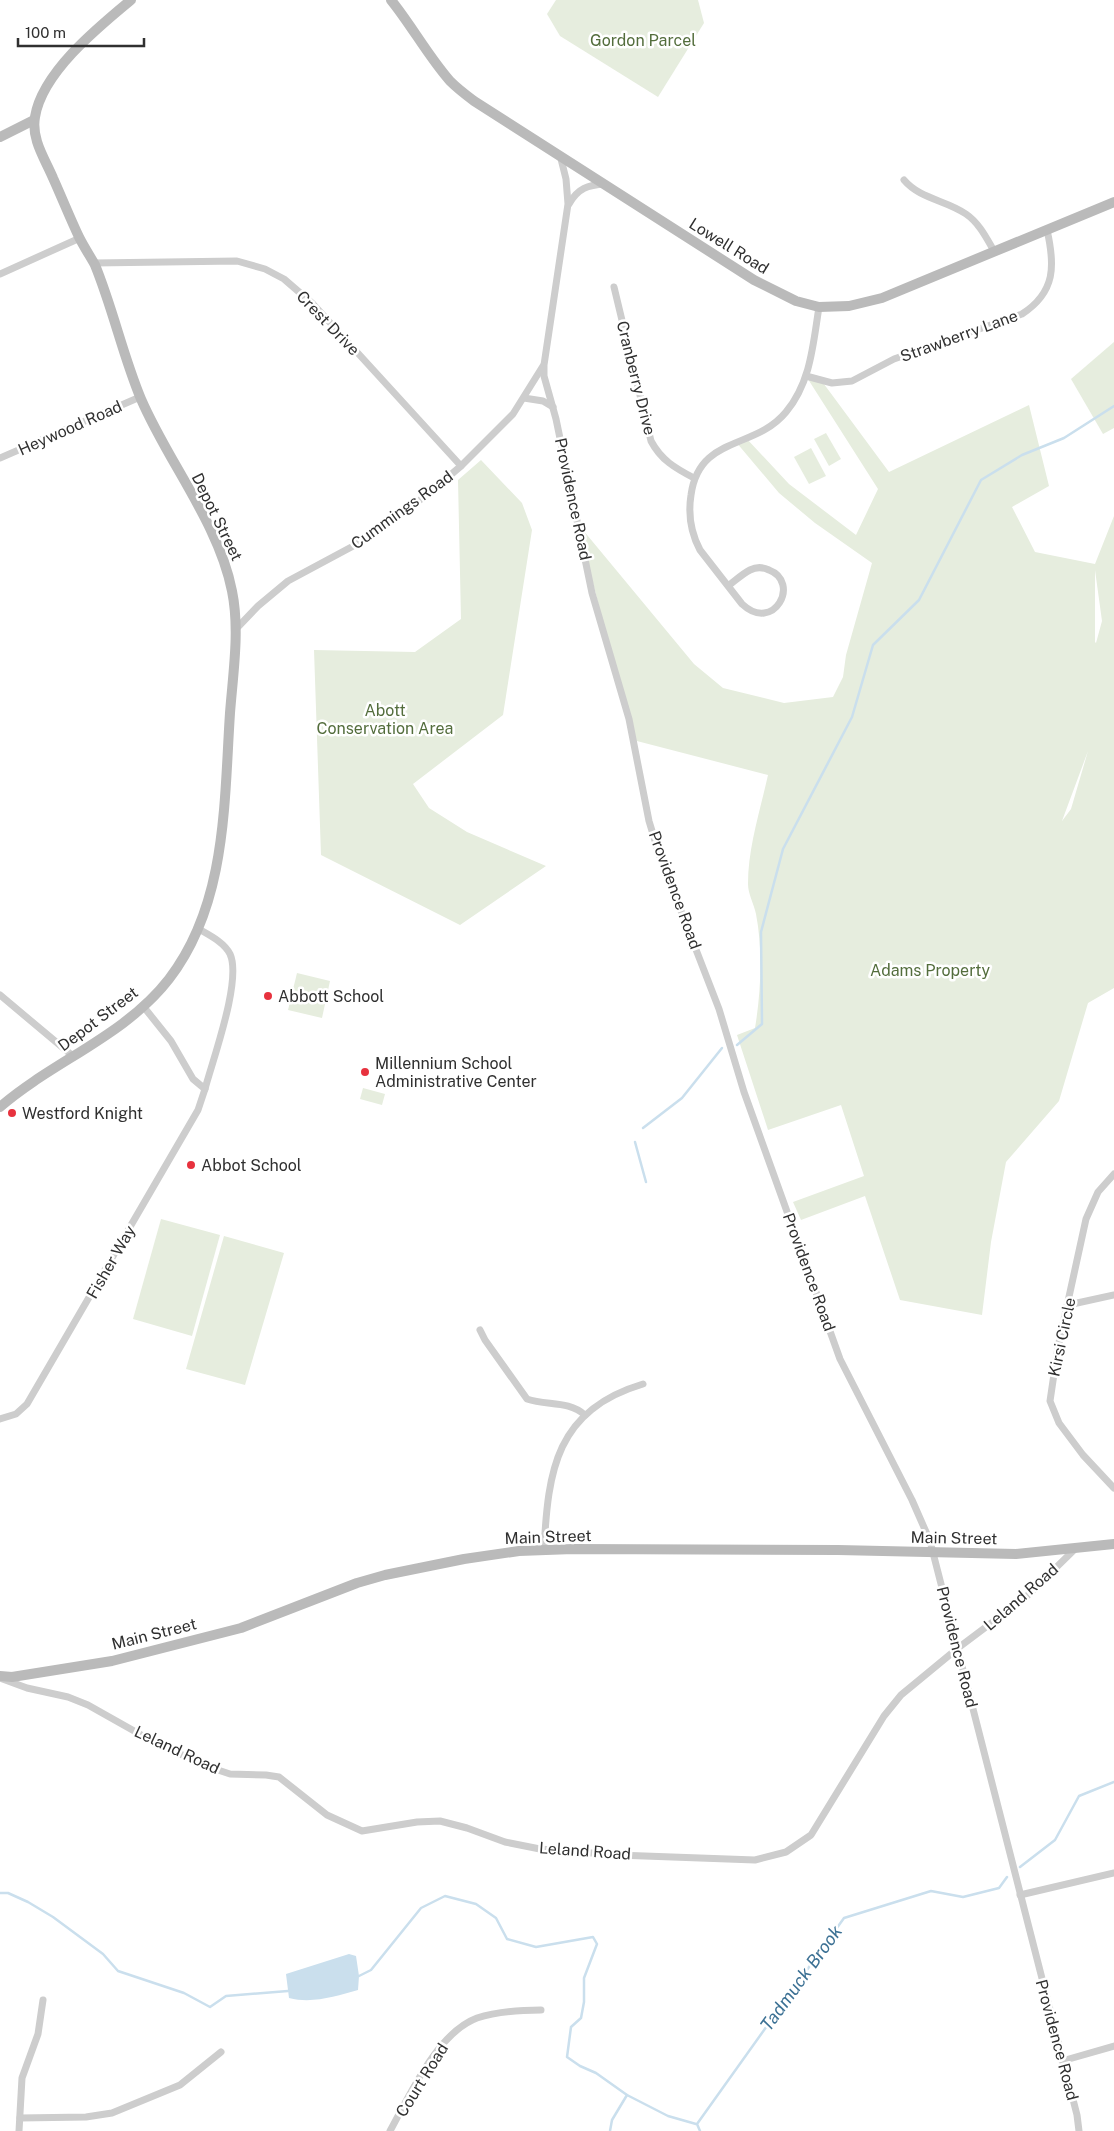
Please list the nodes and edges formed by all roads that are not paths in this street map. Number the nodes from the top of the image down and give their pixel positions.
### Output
1 (131, 0) edge
2 (391, 0) edge
3 (34, 120) junction
4 (0, 137) edge
5 (560, 155) junction
6 (904, 180) dead end
7 (606, 184) junction
8 (1114, 202) edge
9 (568, 204) junction
10 (1047, 230) junction
11 (80, 238) junction
12 (994, 251) junction
13 (94, 264) junction
14 (0, 274) edge
15 (614, 287) dead end
16 (819, 308) junction
17 (544, 365) junction
18 (806, 376) junction
19 (140, 397) junction
20 (524, 398) junction
21 (553, 408) junction
22 (0, 458) edge
23 (461, 466) junction
24 (694, 478) junction
25 (728, 586) junction
26 (236, 629) junction
27 (197, 928) junction
28 (0, 995) edge
29 (143, 1006) junction
30 (74, 1057) junction
31 (205, 1089) junction
32 (0, 1107) edge
33 (1114, 1174) edge
34 (1114, 1295) edge
35 (1068, 1305) junction
36 (480, 1330) dead end
37 (643, 1384) dead end
38 (585, 1415) junction
39 (0, 1419) edge
40 (1114, 1488) edge
41 (1114, 1544) edge
42 (1075, 1549) junction
43 (544, 1550) junction
44 (932, 1552) junction
45 (958, 1648) junction
46 (0, 1677) edge
47 (1114, 1874) edge
48 (1020, 1895) junction
49 (43, 2000) dead end
50 (541, 2010) dead end
51 (1114, 2046) edge
52 (221, 2052) dead end
53 (1062, 2060) junction
54 (20, 2118) junction
55 (19, 2131) edge
56 (390, 2131) edge
57 (1079, 2131) edge

1 - 3 main road, Depot Street
2 - 5 main road, Lowell Road
3 - 4 main road
3 - 11 main road, Depot Street
5 - 7 main road, Lowell Road
5 - 9 street, Providence Road
6 - 12 street
7 - 9 street
7 - 16 main road, Lowell Road
8 - 10 main road, Lowell Road
9 - 17 street, Providence Road
10 - 12 main road, Lowell Road
10 - 18 street, Strawberry Lane
11 - 13 main road, Depot Street
11 - 14 street
12 - 16 main road, Lowell Road
13 - 19 main road, Depot Street
13 - 23 street, Crest Drive
15 - 24 street, Cranberry Drive
16 - 18 street
17 - 20 street, Cummings Road
17 - 21 street, Providence Road
18 - 24 street
19 - 22 street, Heywood Road
19 - 26 main road, Depot Street
20 - 21 street
20 - 23 street, Cummings Road
21 - 44 street, Providence Road
23 - 26 street, Cummings Road
24 - 25 street
25 - 25 street
26 - 27 main road, Depot Street
27 - 29 main road, Depot Street
27 - 31 street, Fisher Way
28 - 30 street
29 - 30 main road, Depot Street
29 - 31 street
30 - 32 main road, Depot Street
31 - 39 street, Fisher Way
33 - 35 street, Kirsi Circle
34 - 35 street
35 - 40 street, Kirsi Circle
36 - 38 street
37 - 38 street
38 - 43 street
41 - 42 main road, Main Street
42 - 44 main road, Main Street
42 - 45 street, Leland Road
43 - 44 main road, Main Street
43 - 46 main road, Main Street
44 - 45 street, Providence Road
45 - 46 street, Leland Road
45 - 48 street, Providence Road
47 - 48 street
48 - 53 street, Providence Road
49 - 54 street
50 - 56 street, Court Road
51 - 53 street
52 - 54 street
53 - 57 street, Providence Road
54 - 55 street

